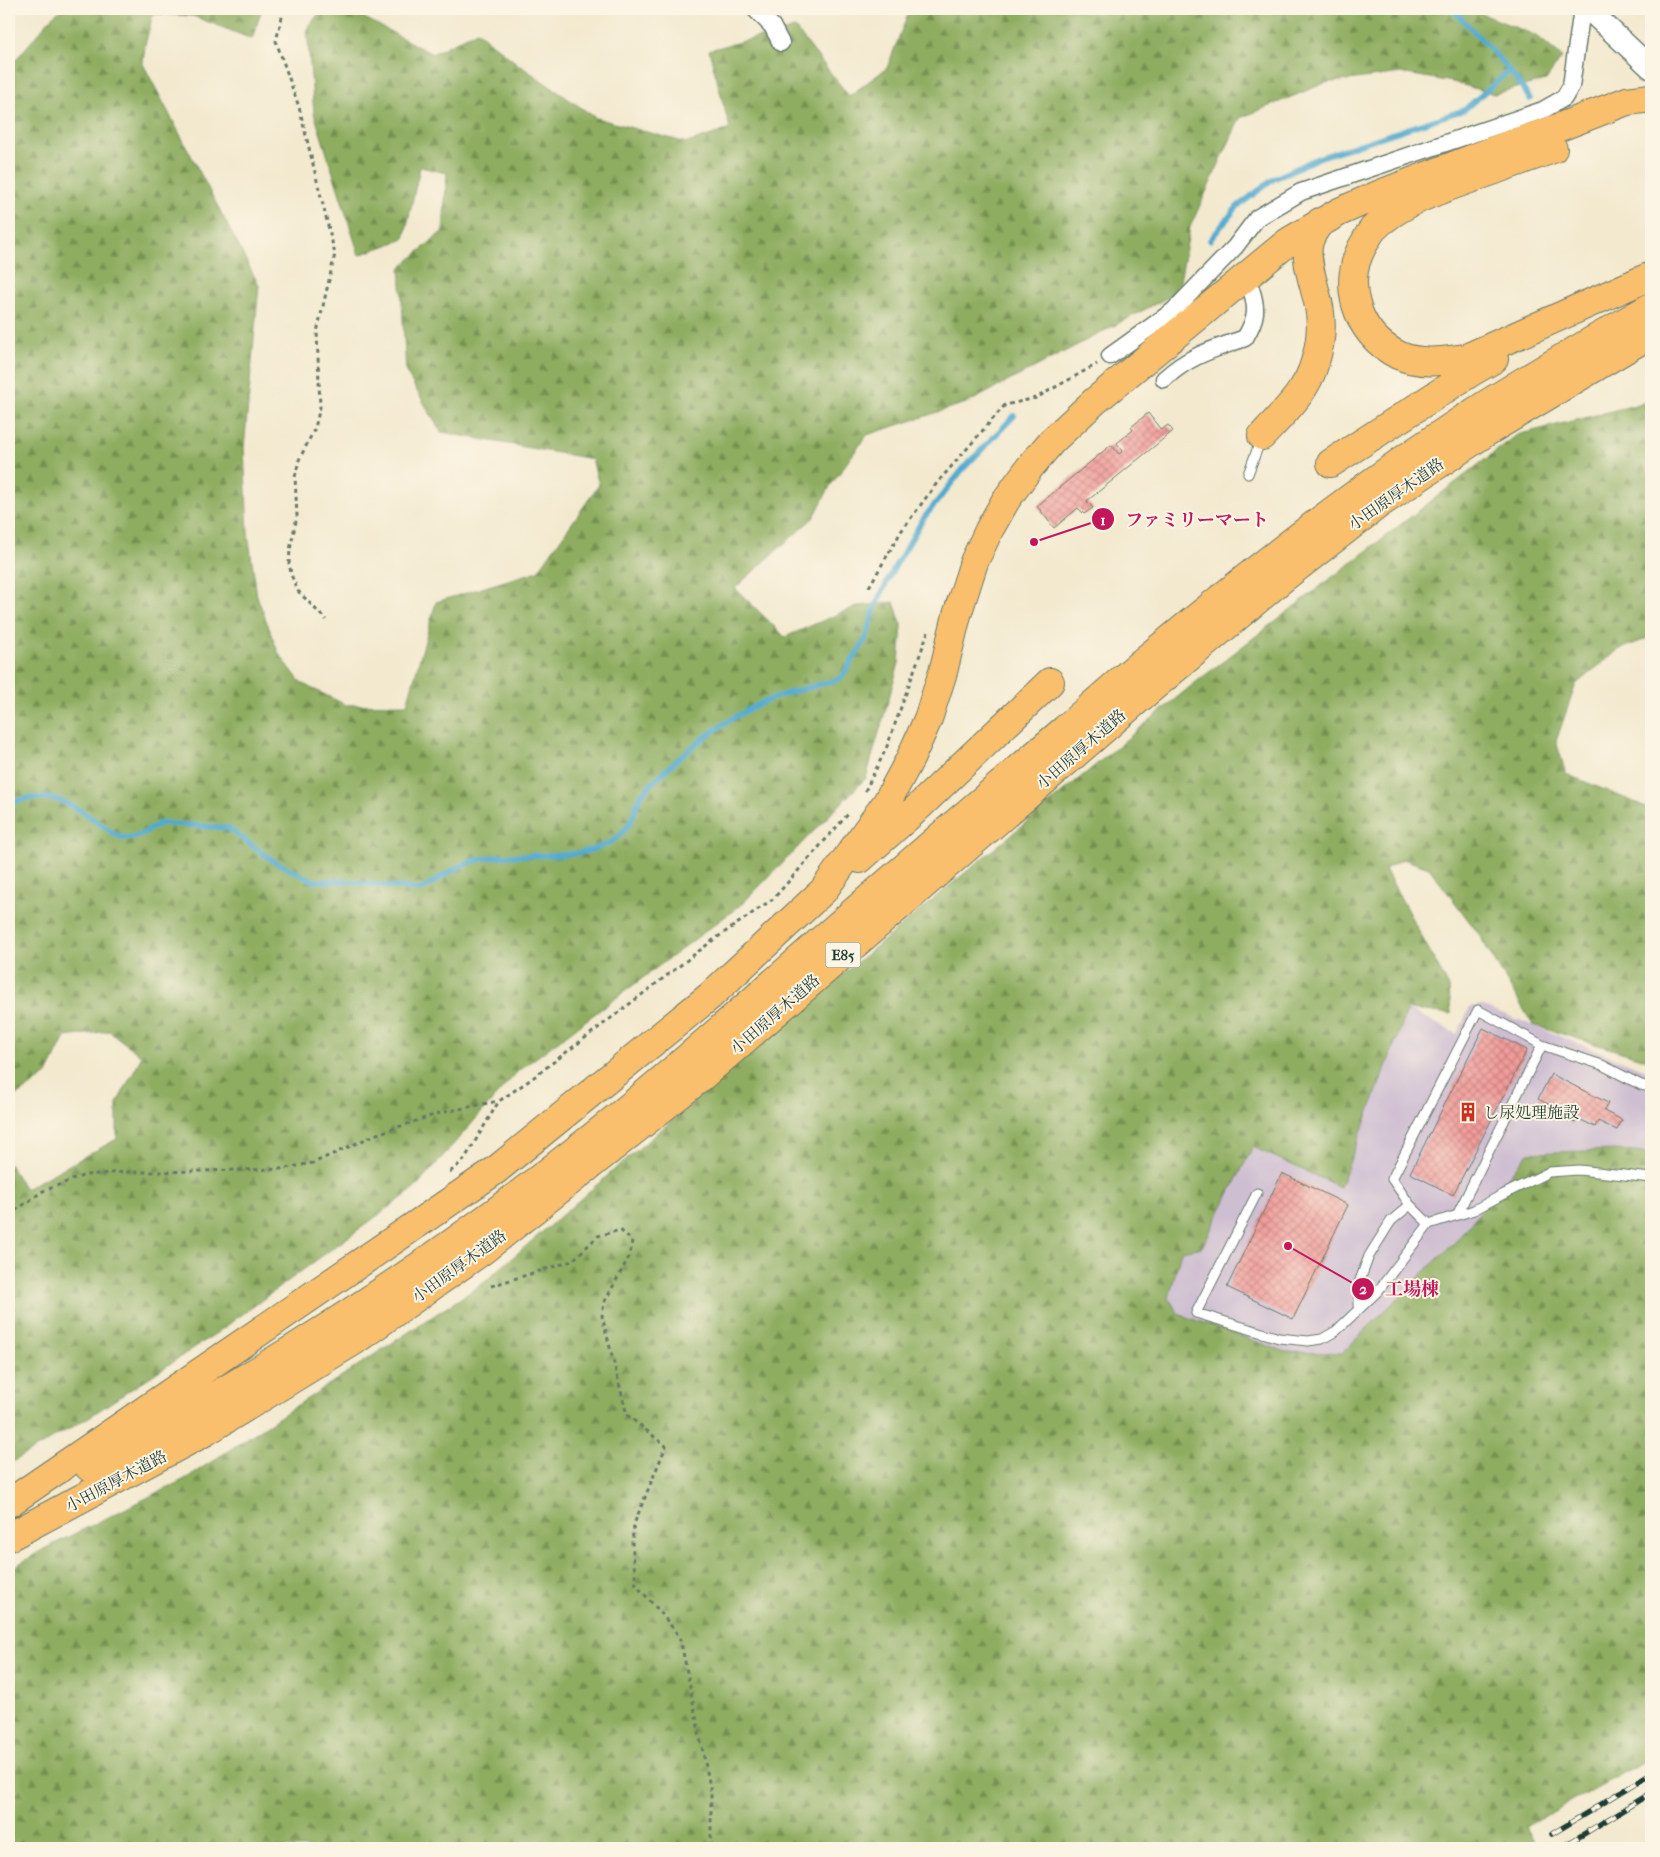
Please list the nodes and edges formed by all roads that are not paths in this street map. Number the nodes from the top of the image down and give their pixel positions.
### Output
1 (755, 9) edge
2 (1582, 9) edge
3 (1588, 9) edge
4 (781, 43) dead end
5 (1651, 68) edge
6 (1651, 98) edge
7 (1651, 109) edge
8 (1320, 222) junction
9 (1235, 247) junction
10 (1242, 265) dead end
11 (1651, 276) edge
12 (1622, 288) junction
13 (1251, 289) dead end
14 (1651, 307) edge
15 (1651, 334) edge
16 (1110, 356) road end
17 (1164, 379) dead end
18 (1262, 436) joint
19 (1331, 464) dead end
20 (1248, 474) dead end
21 (1050, 682) dead end
22 (823, 891) junction
23 (1542, 1046) junction
24 (1651, 1087) edge
25 (1651, 1178) edge
26 (1257, 1193) dead end
27 (1410, 1205) junction
28 (1457, 1216) junction
29 (1429, 1224) junction
30 (1359, 1309) junction
31 (9, 1503) edge
32 (9, 1510) edge
33 (9, 1537) edge

1 - 4 street
2 - 9 street
3 - 5 street
6 - 8 highway
7 - 12 highway
8 - 18 highway
8 - 22 highway
9 - 10 street
9 - 16 street
11 - 12 highway
12 - 19 highway
13 - 17 street
14 - 32 highway, 小田原厚木道路 / E85
15 - 33 highway, 小田原厚木道路 / E85
18 - 20 lane
21 - 22 highway
22 - 31 highway
23 - 24 lane
23 - 27 lane
23 - 28 lane
25 - 28 lane
26 - 30 lane
27 - 29 lane
27 - 30 lane
28 - 29 lane
29 - 30 lane

